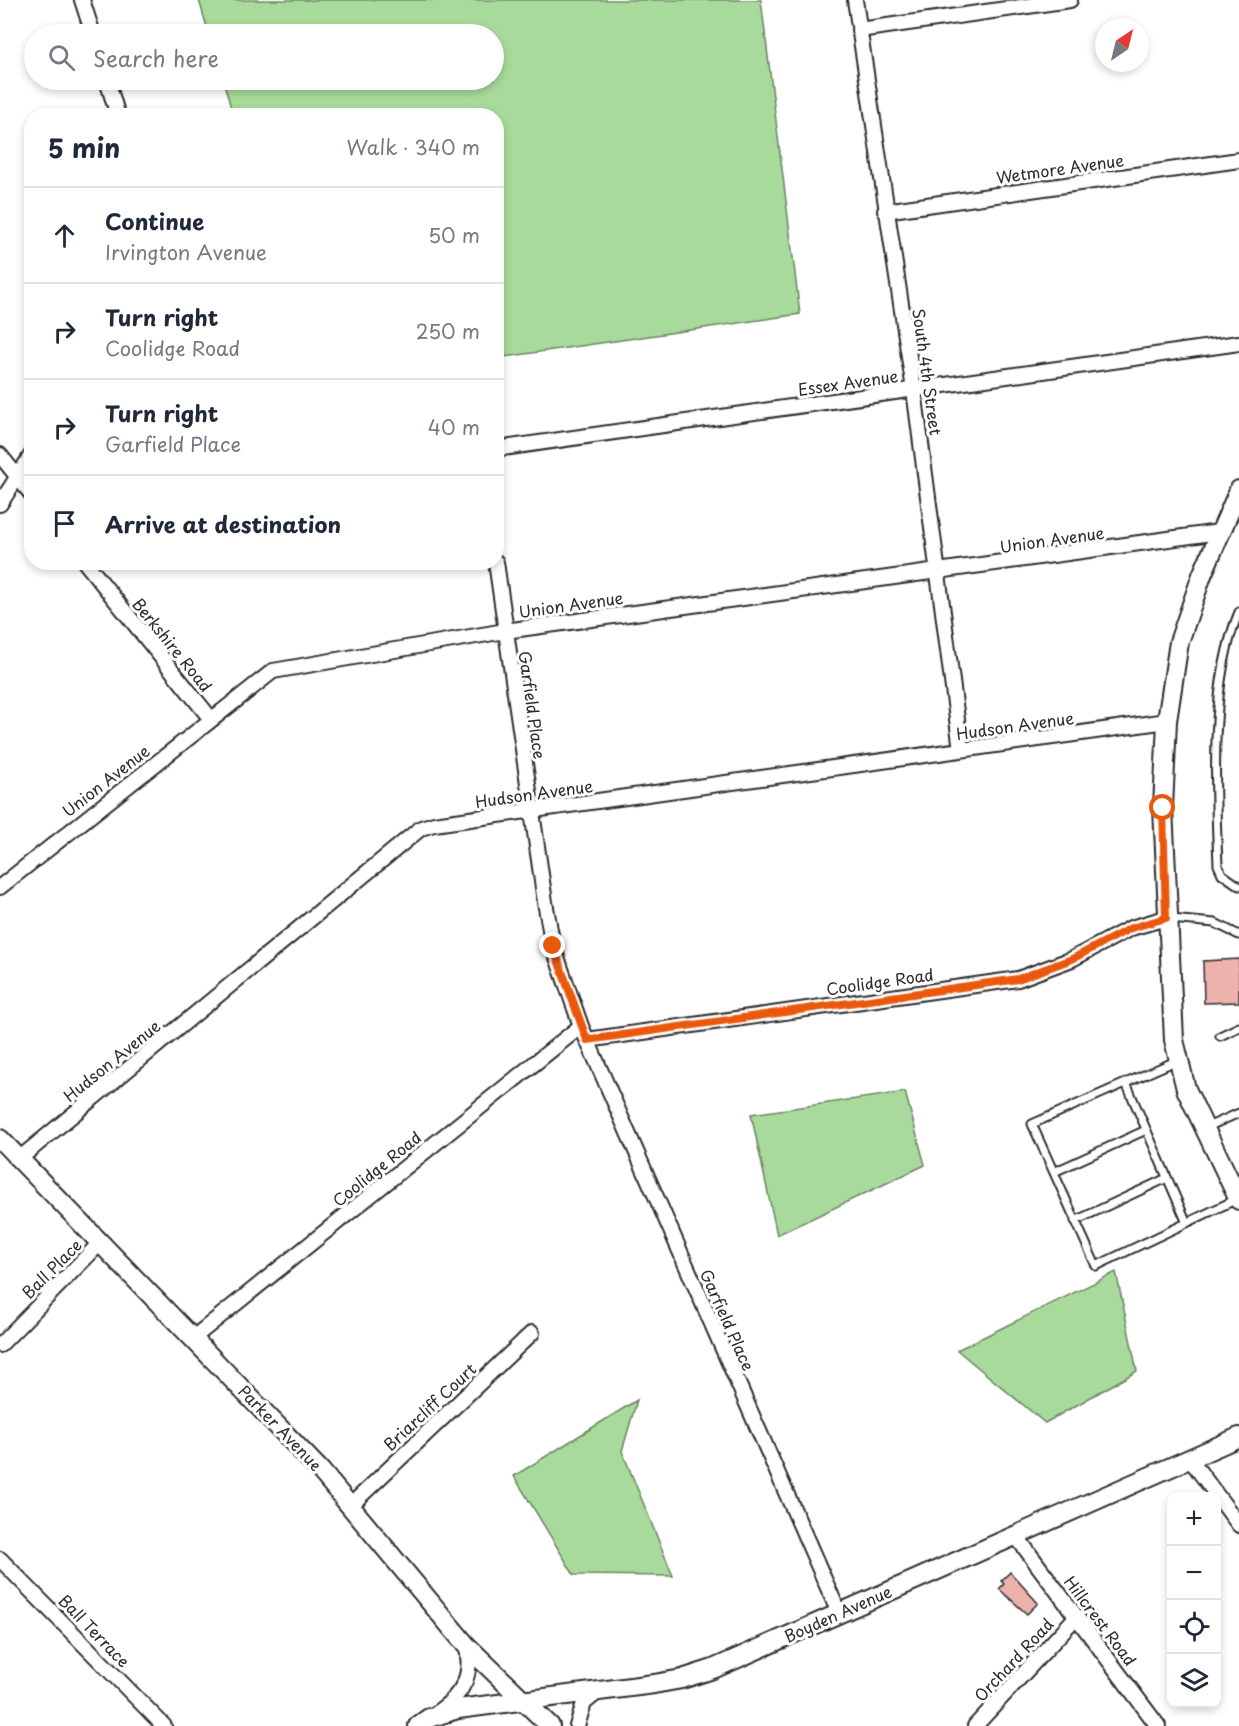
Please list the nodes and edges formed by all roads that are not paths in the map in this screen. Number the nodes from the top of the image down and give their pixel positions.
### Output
1 (82, 0) edge
2 (855, 0) edge
3 (1070, 0) edge
4 (90, 24) edge
5 (859, 30) junction
6 (110, 90) edge
7 (116, 108) edge
8 (1239, 160) edge
9 (885, 211) junction
10 (1239, 343) edge
11 (914, 390) junction
12 (504, 448) edge
13 (0, 455) edge
14 (24, 468) edge
15 (18, 478) junction
16 (24, 485) edge
17 (1239, 490) edge
18 (0, 504) edge
19 (1220, 532) junction
20 (92, 570) edge
21 (497, 570) edge
22 (936, 573) junction
23 (1239, 612) edge
24 (505, 631) junction
25 (211, 719) junction
26 (1167, 721) junction
27 (961, 750) junction
28 (530, 812) junction
29 (1239, 886) edge
30 (0, 887) edge
31 (1166, 918) junction
32 (1239, 935) edge
33 (581, 1026) junction
34 (1239, 1027) edge
35 (1220, 1036) dead end
36 (587, 1040) junction
37 (1178, 1060) junction
38 (1126, 1083) junction
39 (1239, 1113) edge
40 (1203, 1129) junction
41 (1146, 1130) junction
42 (0, 1138) edge
43 (20, 1159) junction
44 (1054, 1172) junction
45 (1167, 1178) junction
46 (1239, 1199) edge
47 (1075, 1221) junction
48 (1187, 1223) junction
49 (101, 1242) junction
50 (532, 1333) dead end
51 (193, 1338) junction
52 (0, 1345) edge
53 (1239, 1437) edge
54 (1190, 1459) junction
55 (351, 1505) junction
56 (1239, 1525) edge
57 (1016, 1536) junction
58 (0, 1559) edge
59 (840, 1613) junction
60 (1076, 1617) junction
61 (466, 1645) junction
62 (599, 1691) junction
63 (522, 1701) junction
64 (424, 1722) edge
65 (164, 1726) edge
66 (550, 1726) edge
67 (577, 1726) edge
68 (975, 1726) edge
69 (1158, 1726) edge

1 - 4 street
2 - 5 street, South 4th Street
3 - 5 street
5 - 9 street, South 4th Street
6 - 7 street
8 - 9 street, Wetmore Avenue
9 - 11 street, South 4th Street
10 - 11 street, Essex Avenue
11 - 12 street, Essex Avenue
11 - 22 street, South 4th Street
13 - 15 street
14 - 15 street
15 - 16 street
15 - 18 street
17 - 19 street
19 - 22 street, Union Avenue
19 - 26 street
20 - 25 street, Berkshire Road
21 - 24 street, Garfield Place
22 - 24 street, Union Avenue
22 - 27 street, South 4th Street
23 - 29 lane
24 - 25 street, Union Avenue
24 - 28 street, Garfield Place
25 - 30 street, Union Avenue
26 - 27 street, Hudson Avenue
26 - 31 street
27 - 28 street, Hudson Avenue
28 - 33 street, Garfield Place
28 - 43 street, Hudson Avenue
31 - 32 lane
31 - 36 street, Coolidge Road
31 - 37 street
33 - 36 street, Garfield Place
33 - 51 street, Coolidge Road
34 - 35 lane
36 - 59 street, Garfield Place
37 - 38 lane
37 - 40 street
38 - 41 lane
38 - 44 lane
39 - 40 lane
40 - 46 street
41 - 44 lane
41 - 45 lane
42 - 43 street, Parker Avenue
43 - 49 street, Parker Avenue
44 - 47 lane
45 - 47 lane
45 - 48 lane
46 - 48 lane
47 - 48 lane
49 - 51 street, Parker Avenue
49 - 52 street, Ball Place
50 - 55 street, Briarcliff Court
51 - 55 street, Parker Avenue
53 - 54 street, Boyden Avenue
54 - 56 street
54 - 57 street, Boyden Avenue
55 - 61 street, Parker Avenue
57 - 59 street, Boyden Avenue
57 - 60 street, Hillcrest Road
58 - 65 street, Ball Terrace
59 - 62 street, Boyden Avenue
60 - 68 street, Orchard Road
60 - 69 street, Hillcrest Road
61 - 63 street, Parker Avenue
61 - 64 street
62 - 63 street, Boyden Avenue
62 - 67 street
63 - 64 street, Boyden Avenue
63 - 66 street, Parker Avenue

